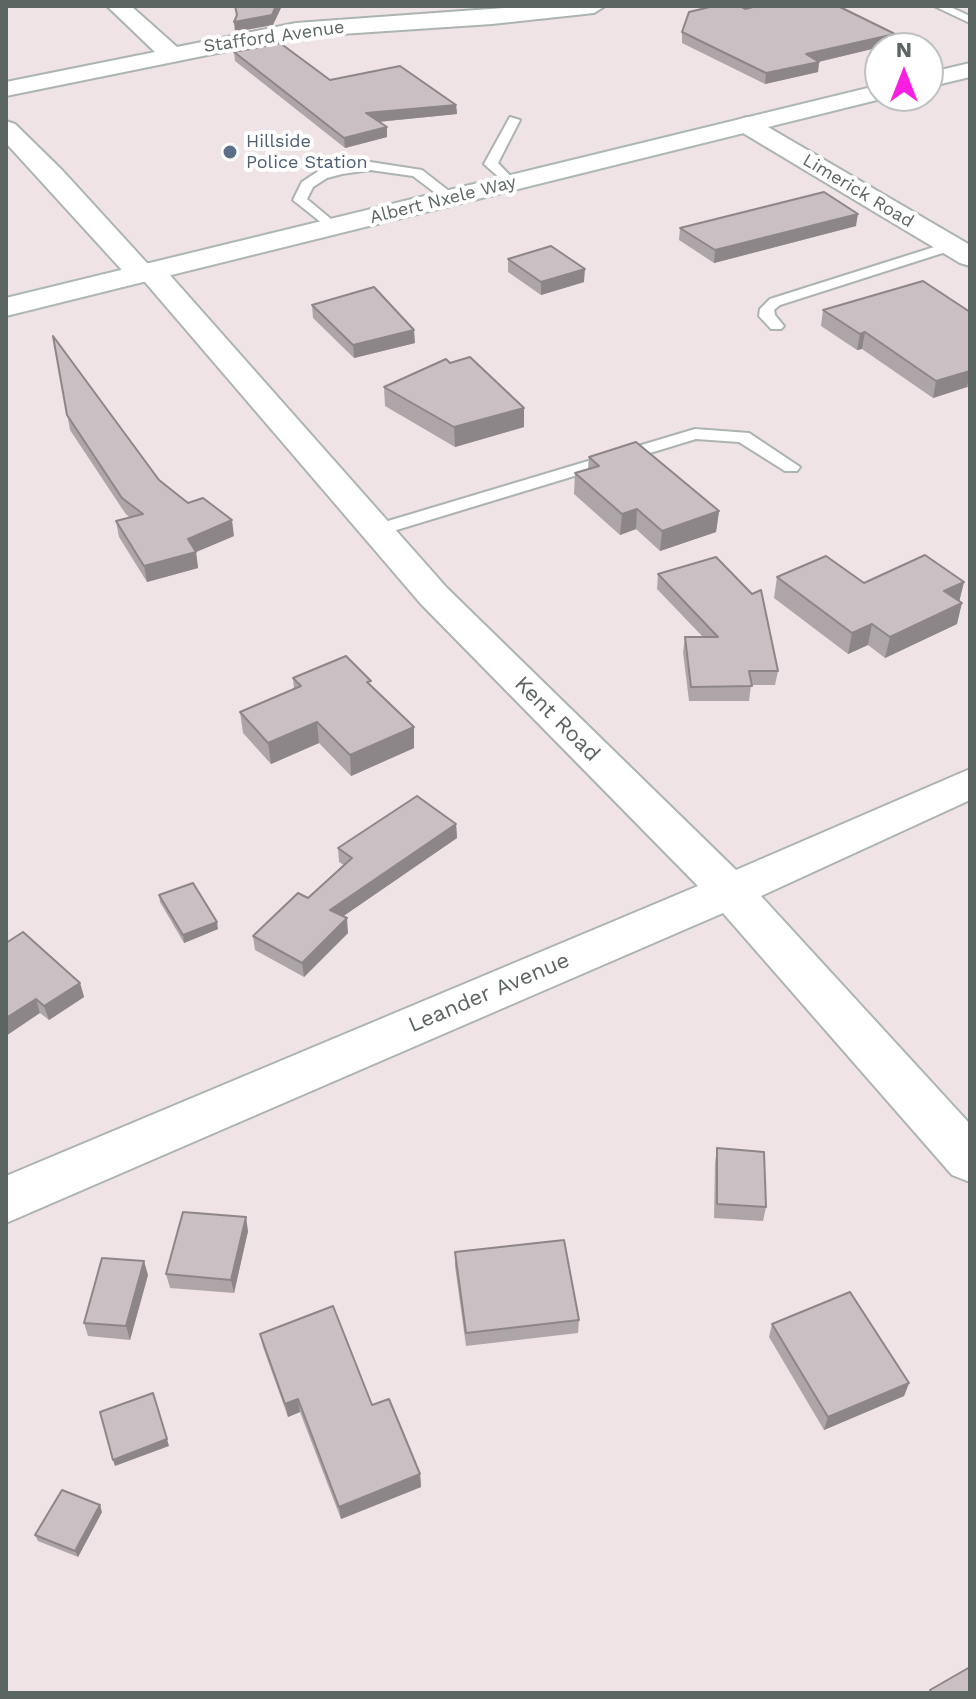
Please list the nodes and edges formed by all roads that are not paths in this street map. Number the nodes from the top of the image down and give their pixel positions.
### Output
1 (118, 6) edge
2 (594, 6) edge
3 (939, 6) edge
4 (528, 10) edge
5 (970, 20) edge
6 (170, 53) junction
7 (970, 70) edge
8 (944, 76) edge
9 (6, 89) edge
10 (864, 96) edge
11 (514, 120) dead end
12 (747, 125) junction
13 (6, 129) edge
14 (510, 183) junction
15 (451, 198) junction
16 (332, 227) junction
17 (960, 251) edge
18 (146, 272) junction
19 (6, 307) edge
20 (776, 326) dead end
21 (791, 467) dead end
22 (374, 531) junction
23 (970, 783) edge
24 (730, 891) junction
25 (970, 1160) edge
26 (6, 1200) edge

1 - 6 street
2 - 4 street, Stafford Avenue
3 - 5 lane
4 - 6 street, Stafford Avenue
6 - 9 street, Stafford Avenue
7 - 8 street
10 - 12 street, Albert Nxele Way
11 - 14 lane
12 - 14 street, Albert Nxele Way
12 - 17 street, Limerick Road
13 - 18 street, Kent Road
14 - 15 street, Albert Nxele Way
15 - 16 street, Albert Nxele Way
15 - 16 lane
16 - 18 street, Albert Nxele Way
17 - 20 lane
18 - 19 street, Albert Nxele Way
18 - 22 street, Kent Road
21 - 22 lane
22 - 24 street, Kent Road
23 - 24 street, Leander Avenue
24 - 25 street, Kent Road
24 - 26 street, Leander Avenue

